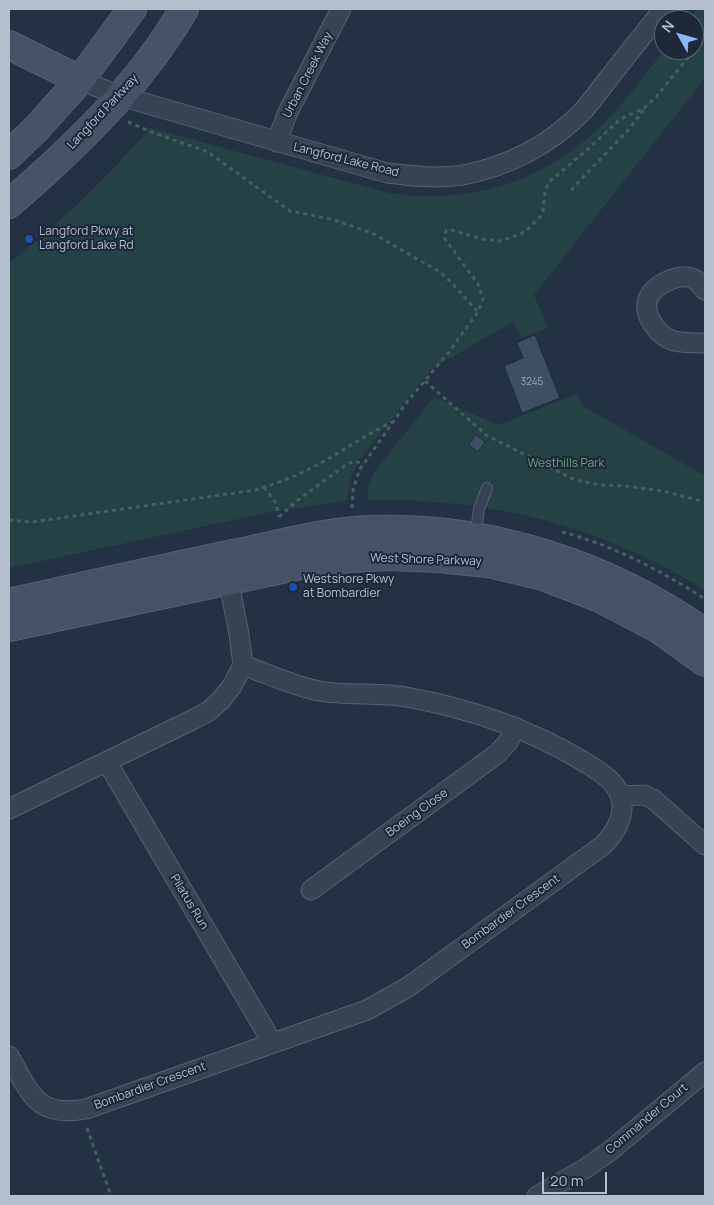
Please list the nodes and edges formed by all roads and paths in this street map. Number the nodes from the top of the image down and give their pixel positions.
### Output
1 (132, 9) edge
2 (184, 9) edge
3 (341, 9) edge
4 (664, 9) edge
5 (9, 46) edge
6 (686, 60) edge
7 (80, 80) junction
8 (120, 96) junction
9 (644, 108) junction
10 (130, 122) dead end
11 (277, 142) junction
12 (9, 155) edge
13 (572, 190) dead end
14 (9, 204) edge
15 (705, 290) edge
16 (478, 312) junction
17 (705, 343) edge
18 (425, 381) junction
19 (392, 422) junction
20 (363, 464) junction
21 (264, 487) junction
22 (487, 488) dead end
23 (705, 502) edge
24 (352, 506) dead end
25 (9, 520) edge
26 (472, 549) junction
27 (226, 568) junction
28 (9, 603) edge
29 (9, 627) edge
30 (705, 633) edge
31 (705, 662) edge
32 (243, 665) junction
33 (515, 727) junction
34 (106, 762) junction
35 (621, 796) junction
36 (9, 809) edge
37 (705, 845) edge
38 (311, 890) dead end
39 (272, 1042) junction
40 (9, 1056) edge
41 (705, 1072) edge
42 (85, 1122) dead end
43 (112, 1196) edge
44 (537, 1196) edge

1 - 7 main road
2 - 8 main road, Langford Parkway
3 - 11 street, Urban Creek Way
4 - 11 street, Langford Lake Road
5 - 7 main road, Langford Lake Road
6 - 9 path
7 - 8 street, Langford Lake Road
7 - 12 main road
8 - 11 street, Langford Lake Road
8 - 14 main road, Langford Parkway
9 - 13 path
9 - 16 path
10 - 16 path
15 - 17 street
16 - 18 path
18 - 19 path
18 - 23 path
19 - 20 path
19 - 21 path
20 - 21 path
20 - 24 path
21 - 25 path
22 - 26 lane
26 - 27 main road, West Shore Parkway
26 - 30 main road, West Shore Parkway
26 - 31 main road, West Shore Parkway
27 - 28 main road, West Shore Parkway
27 - 29 main road, West Shore Parkway
27 - 32 street
32 - 33 street
32 - 34 street
33 - 35 street
33 - 38 street, Boeing Close
34 - 36 street
34 - 39 street, Pilatus Run
35 - 37 street
35 - 39 street, Bombardier Crescent
39 - 40 street, Bombardier Crescent
41 - 44 street, Commander Court
42 - 43 path

